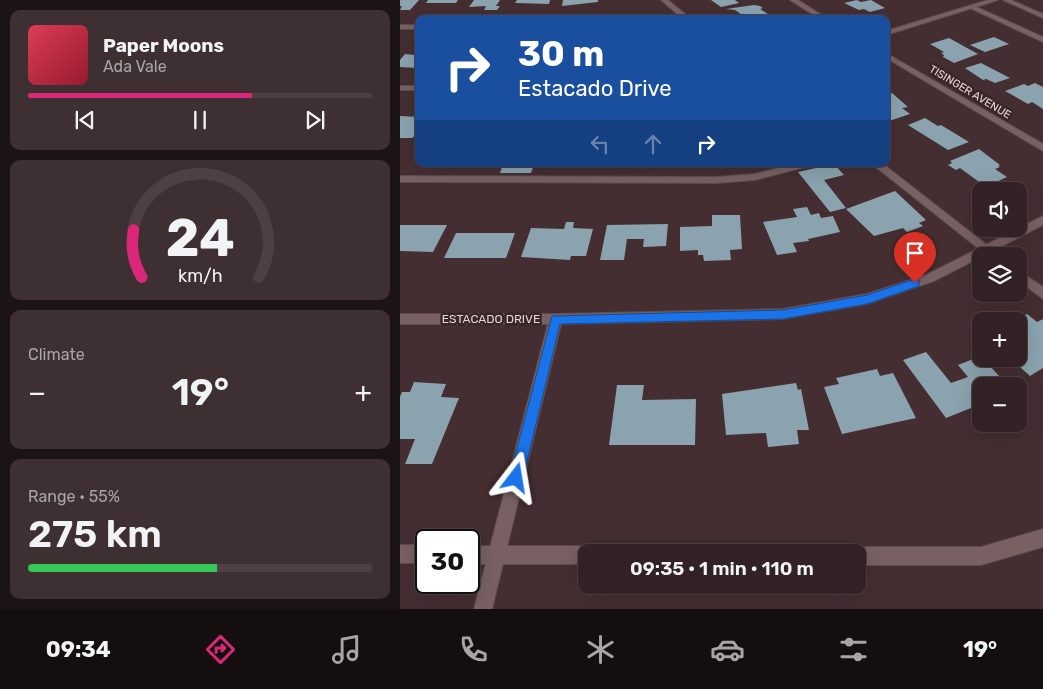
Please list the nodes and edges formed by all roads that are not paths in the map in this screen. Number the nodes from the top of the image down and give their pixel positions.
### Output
1 (664, 0) edge
2 (793, 0) edge
3 (995, 0) edge
4 (1006, 0) edge
5 (972, 7) junction
6 (682, 15) edge
7 (818, 15) edge
8 (1043, 16) edge
9 (400, 26) edge
10 (415, 27) edge
11 (890, 32) edge
12 (1043, 40) edge
13 (890, 57) edge
14 (400, 88) edge
15 (415, 88) edge
16 (1043, 148) edge
17 (795, 167) edge
18 (881, 167) edge
19 (400, 179) edge
20 (1043, 220) edge
21 (983, 247) edge
22 (1000, 247) edge
23 (972, 261) edge
24 (1027, 281) edge
25 (1043, 294) edge
26 (400, 319) edge
27 (556, 319) junction
28 (1043, 538) edge
29 (400, 554) edge
30 (415, 554) edge
31 (480, 554) edge
32 (497, 555) junction
33 (578, 555) edge
34 (866, 556) edge
35 (483, 609) edge

1 - 6 street
2 - 7 street
3 - 5 street
4 - 8 street
5 - 11 street
5 - 12 street
9 - 10 street
13 - 16 street, TISINGER AVENUE
14 - 15 street
17 - 19 street
18 - 21 street
20 - 22 street, ESTACADO DRIVE
23 - 27 street, ESTACADO DRIVE
24 - 25 street
26 - 27 street, ESTACADO DRIVE
27 - 32 street
28 - 34 street
29 - 30 street
31 - 32 street
32 - 33 street
32 - 35 street

